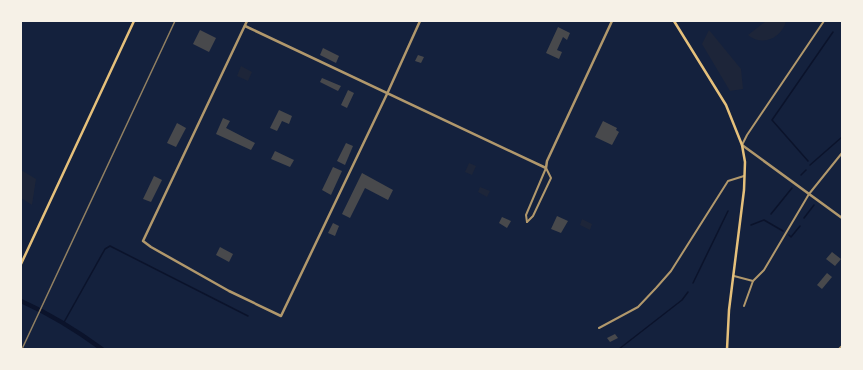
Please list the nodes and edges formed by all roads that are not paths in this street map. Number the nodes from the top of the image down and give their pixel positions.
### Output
1 (134, 21) edge
2 (247, 21) edge
3 (420, 21) edge
4 (612, 21) edge
5 (824, 21) edge
6 (676, 22) edge
7 (245, 26) junction
8 (388, 94) junction
9 (742, 145) junction
10 (842, 153) edge
11 (546, 168) junction
12 (745, 176) junction
13 (809, 194) junction
14 (842, 218) edge
15 (21, 264) edge
16 (734, 276) junction
17 (753, 281) junction
18 (744, 306) dead end
19 (599, 328) dead end
20 (842, 346) edge
21 (727, 349) edge
22 (839, 349) edge

1 - 15 main road
2 - 7 street
3 - 8 street
4 - 11 street
5 - 9 street
6 - 9 main road
7 - 8 street
7 - 8 street
8 - 11 street
9 - 12 main road
9 - 13 street
10 - 13 street
11 - 11 street
12 - 16 main road
12 - 19 street
13 - 14 street
13 - 17 street
16 - 17 street
16 - 21 main road
17 - 18 street
20 - 22 street

